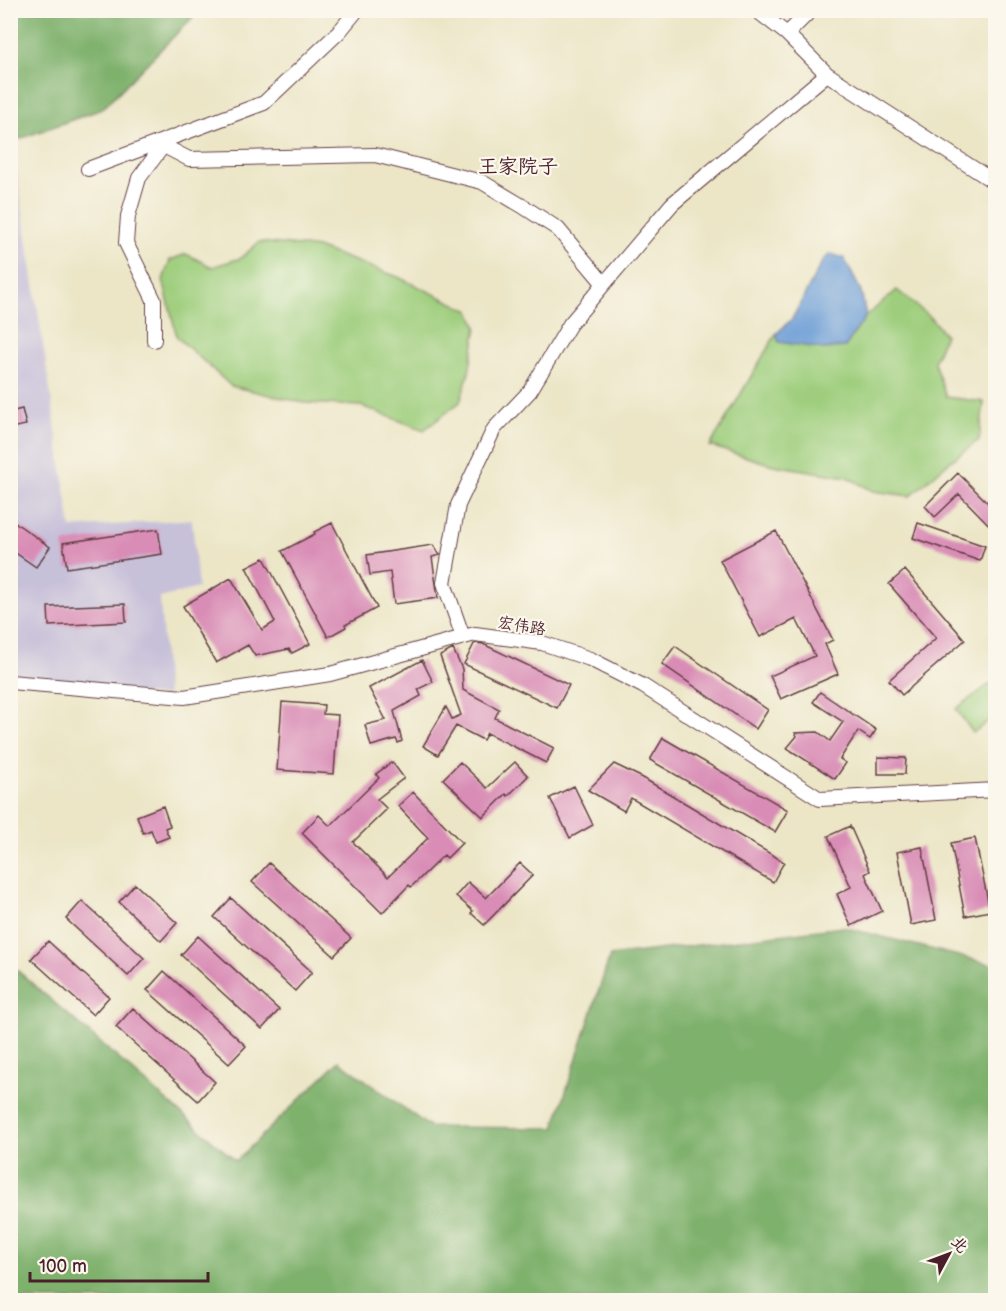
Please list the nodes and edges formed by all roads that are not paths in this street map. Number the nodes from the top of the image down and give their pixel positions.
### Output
1 (357, 10) edge
2 (756, 10) edge
3 (811, 10) edge
4 (787, 34) junction
5 (827, 74) junction
6 (160, 144) junction
7 (88, 169) dead end
8 (996, 183) edge
9 (604, 284) junction
10 (154, 340) dead end
11 (464, 637) junction
12 (10, 682) edge
13 (996, 790) edge

1 - 6 street
2 - 4 street
3 - 4 street
4 - 5 street
5 - 8 street
5 - 9 street
6 - 7 street
6 - 9 street
6 - 10 street
9 - 11 street
11 - 12 street, 宏伟路
11 - 13 street, 宏伟路

